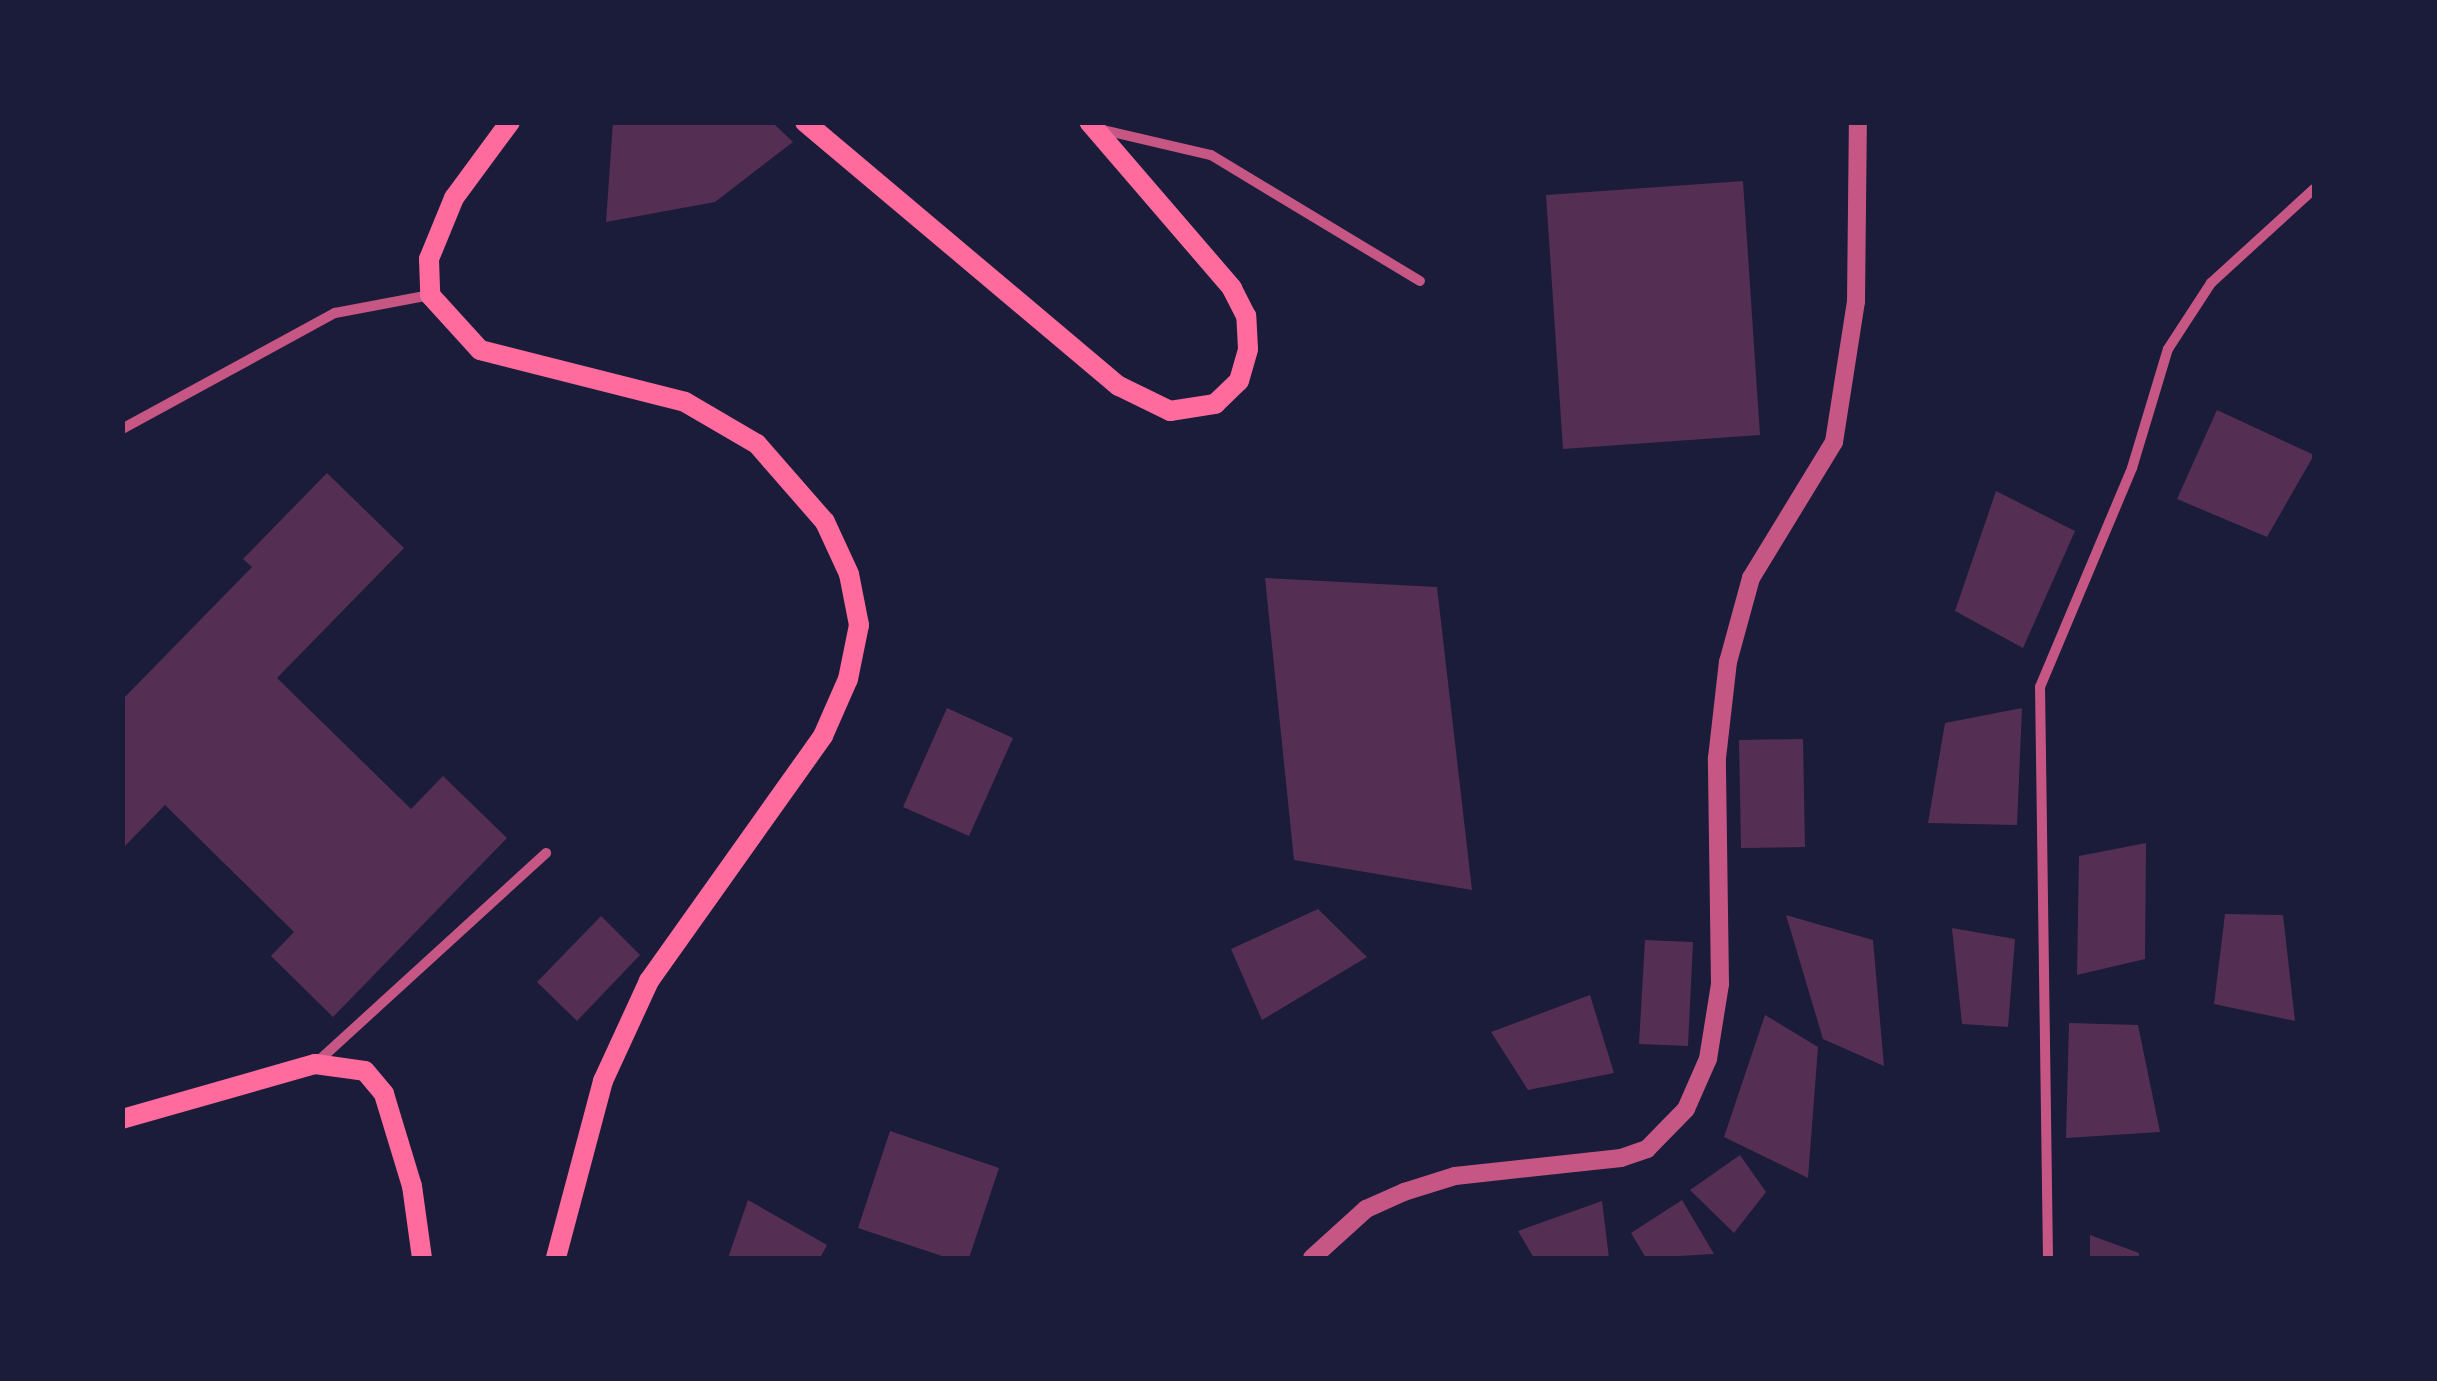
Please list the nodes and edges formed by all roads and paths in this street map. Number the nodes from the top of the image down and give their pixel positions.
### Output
1 (510, 122) edge
2 (805, 122) edge
3 (1858, 122) edge
4 (1092, 125) edge
5 (2314, 189) edge
6 (1420, 281) dead end
7 (430, 295) junction
8 (122, 428) edge
9 (546, 852) dead end
10 (315, 1064) junction
11 (122, 1119) edge
12 (422, 1258) edge
13 (556, 1258) edge
14 (1312, 1258) edge
15 (2048, 1258) edge

1 - 7 main road
2 - 4 main road
3 - 14 street
4 - 6 street
5 - 15 street
7 - 8 street
7 - 13 main road
9 - 10 street
10 - 11 main road
10 - 12 main road

